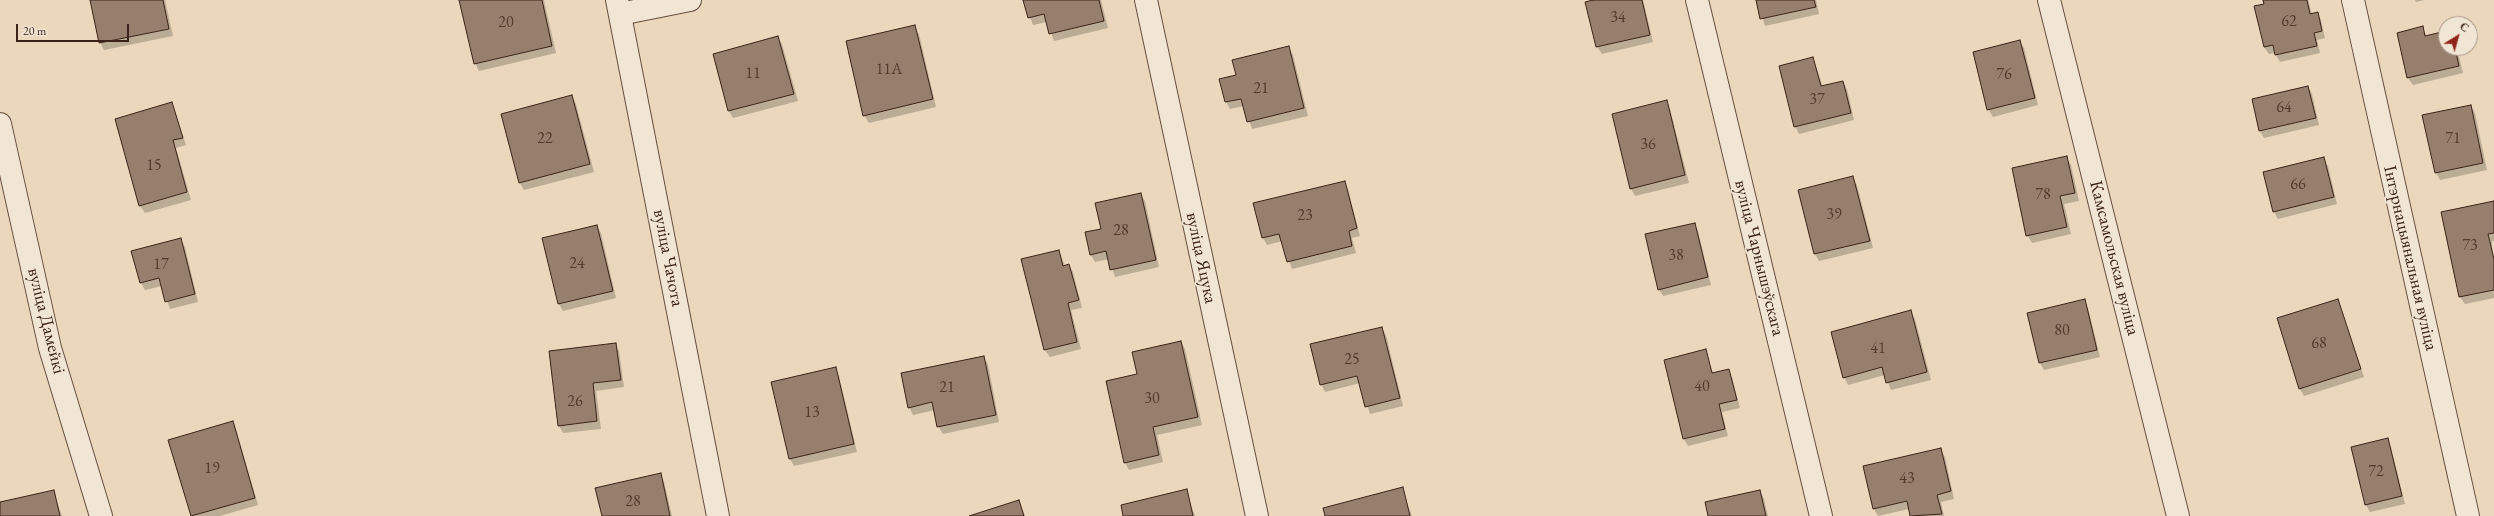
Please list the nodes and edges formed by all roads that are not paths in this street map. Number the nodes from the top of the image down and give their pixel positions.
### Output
1 (690, 0) edge
2 (1146, 0) edge
3 (1697, 0) edge
4 (2049, 0) edge
5 (2353, 0) edge
6 (618, 7) edge
7 (0, 124) edge
8 (101, 516) edge
9 (718, 516) edge
10 (1257, 516) edge
11 (1821, 516) edge
12 (2178, 516) edge
13 (2468, 516) edge

1 - 6 street
2 - 10 street, вуліца Яцука
3 - 11 street, вуліца Чарнышэўскага
4 - 12 street, Камсамольская вуліца
5 - 13 street, Інтэрнацыянальная вуліца
6 - 9 street, вуліца Чачота
7 - 8 street, вуліца Дамейкі

